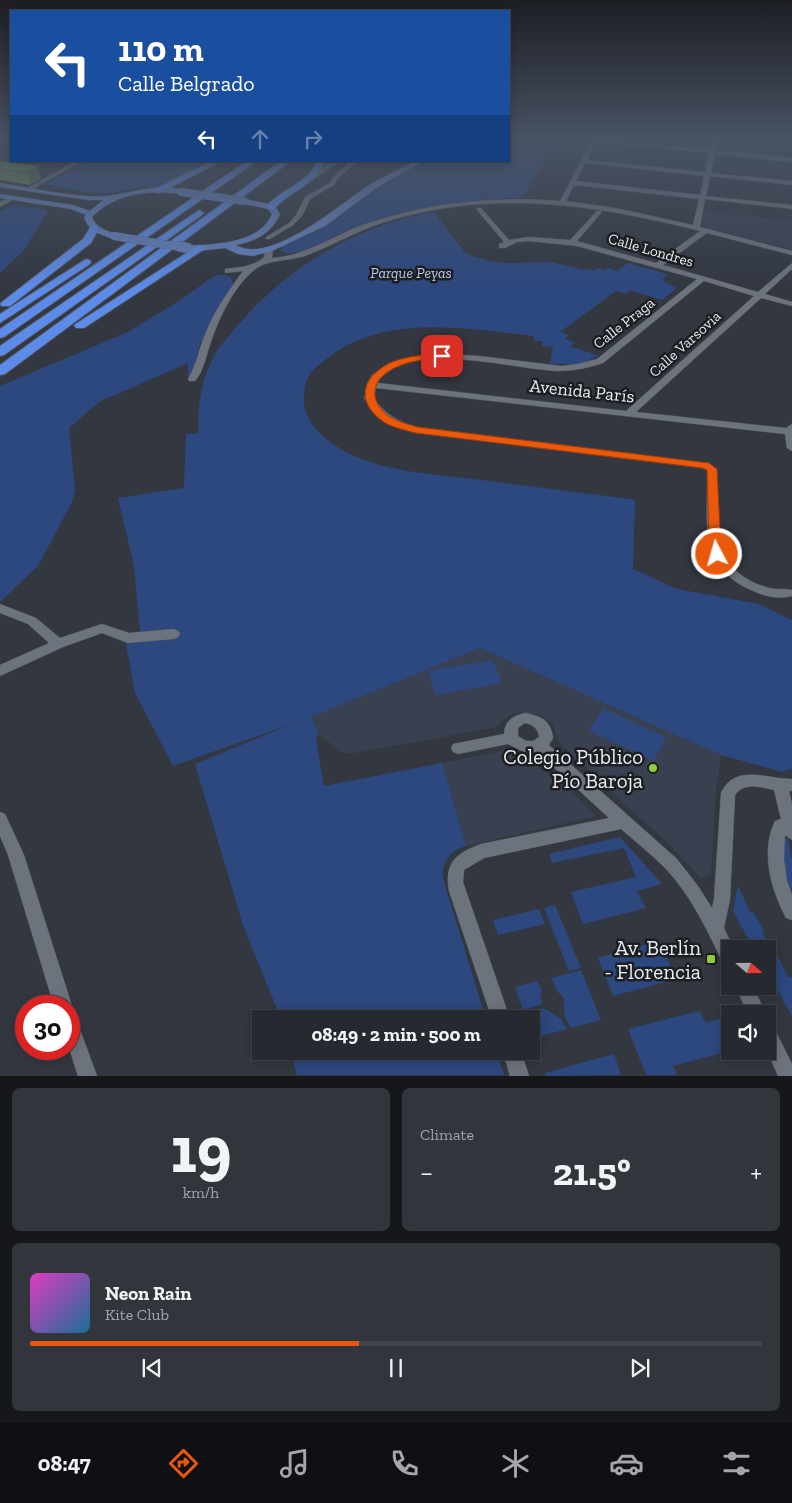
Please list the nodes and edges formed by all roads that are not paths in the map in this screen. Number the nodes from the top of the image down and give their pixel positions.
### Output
1 (29, 189) edge
2 (30, 189) edge
3 (196, 189) edge
4 (212, 189) edge
5 (231, 189) edge
6 (248, 189) edge
7 (294, 189) edge
8 (323, 189) edge
9 (361, 189) edge
10 (369, 189) edge
11 (570, 189) edge
12 (630, 189) edge
13 (704, 189) edge
14 (158, 190) joint
15 (0, 196) edge
16 (702, 197) junction
17 (13, 198) junction
18 (115, 198) junction
19 (563, 201) junction
20 (0, 205) edge
21 (792, 207) edge
22 (271, 208) junction
23 (479, 209) dead end
24 (599, 212) dead end
25 (90, 214) junction
26 (94, 228) junction
27 (696, 228) junction
28 (705, 231) junction
29 (268, 238) dead end
30 (238, 242) junction
31 (572, 243) junction
32 (224, 245) junction
33 (194, 248) junction
34 (269, 250) junction
35 (792, 253) edge
36 (301, 255) junction
37 (266, 260) junction
38 (792, 265) edge
39 (657, 266) junction
40 (252, 267) junction
41 (702, 279) junction
42 (759, 295) junction
43 (230, 296) junction
44 (792, 304) edge
45 (0, 308) edge
46 (0, 319) edge
47 (0, 334) edge
48 (0, 352) edge
49 (0, 370) edge
50 (0, 376) edge
51 (192, 379) dead end
52 (371, 385) junction
53 (629, 413) junction
54 (791, 430) edge
55 (792, 448) edge
56 (791, 594) edge
57 (0, 608) edge
58 (174, 634) dead end
59 (58, 644) junction
60 (0, 671) edge
61 (511, 738) junction
62 (539, 745) junction
63 (458, 748) dead end
64 (786, 786) edge
65 (0, 819) edge
66 (622, 822) junction
67 (790, 829) edge
68 (792, 912) edge
69 (715, 929) junction
70 (721, 941) edge
71 (60, 995) edge
72 (498, 1010) edge
73 (776, 1051) edge
74 (80, 1053) edge
75 (515, 1060) edge
76 (88, 1076) edge
77 (520, 1076) edge
78 (788, 1076) edge

1 - 17 main road
2 - 18 main road
3 - 46 highway
4 - 47 highway
5 - 48 highway
6 - 49 highway
7 - 22 highway
8 - 29 street
9 - 30 main road
10 - 34 main road
11 - 19 street
12 - 16 street
13 - 16 street
14 - 18 main road
14 - 22 main road, bridge
15 - 17 main road
16 - 21 street
16 - 27 street
17 - 20 street
17 - 25 main road
18 - 25 main road
19 - 27 street
19 - 36 street
22 - 30 main road
23 - 31 street, Calle Londres
24 - 31 street
25 - 26 main road
26 - 33 main road, bridge
26 - 45 highway
27 - 28 street
28 - 35 street
28 - 39 street
30 - 32 main road
31 - 39 street, Calle Londres
32 - 33 main road
32 - 34 main road
33 - 50 highway
34 - 36 street
34 - 37 street
36 - 37 street
37 - 40 street
38 - 42 street, Calle Varsovia
39 - 41 street, Calle Londres
40 - 43 street
40 - 43 street
41 - 42 street, Calle Londres
41 - 52 street, Calle Praga
42 - 44 street, Calle Londres
42 - 53 street, Calle Varsovia
43 - 51 street
52 - 53 street, Avenida París
52 - 56 street
53 - 54 street, Avenida París
54 - 55 street
57 - 59 street
58 - 59 street
59 - 60 street
61 - 62 street
61 - 62 street
61 - 63 street
62 - 66 street
64 - 67 street
64 - 69 street
65 - 71 street
66 - 69 street
66 - 72 street
67 - 68 street
69 - 70 street
73 - 78 street
74 - 76 street
75 - 77 street

